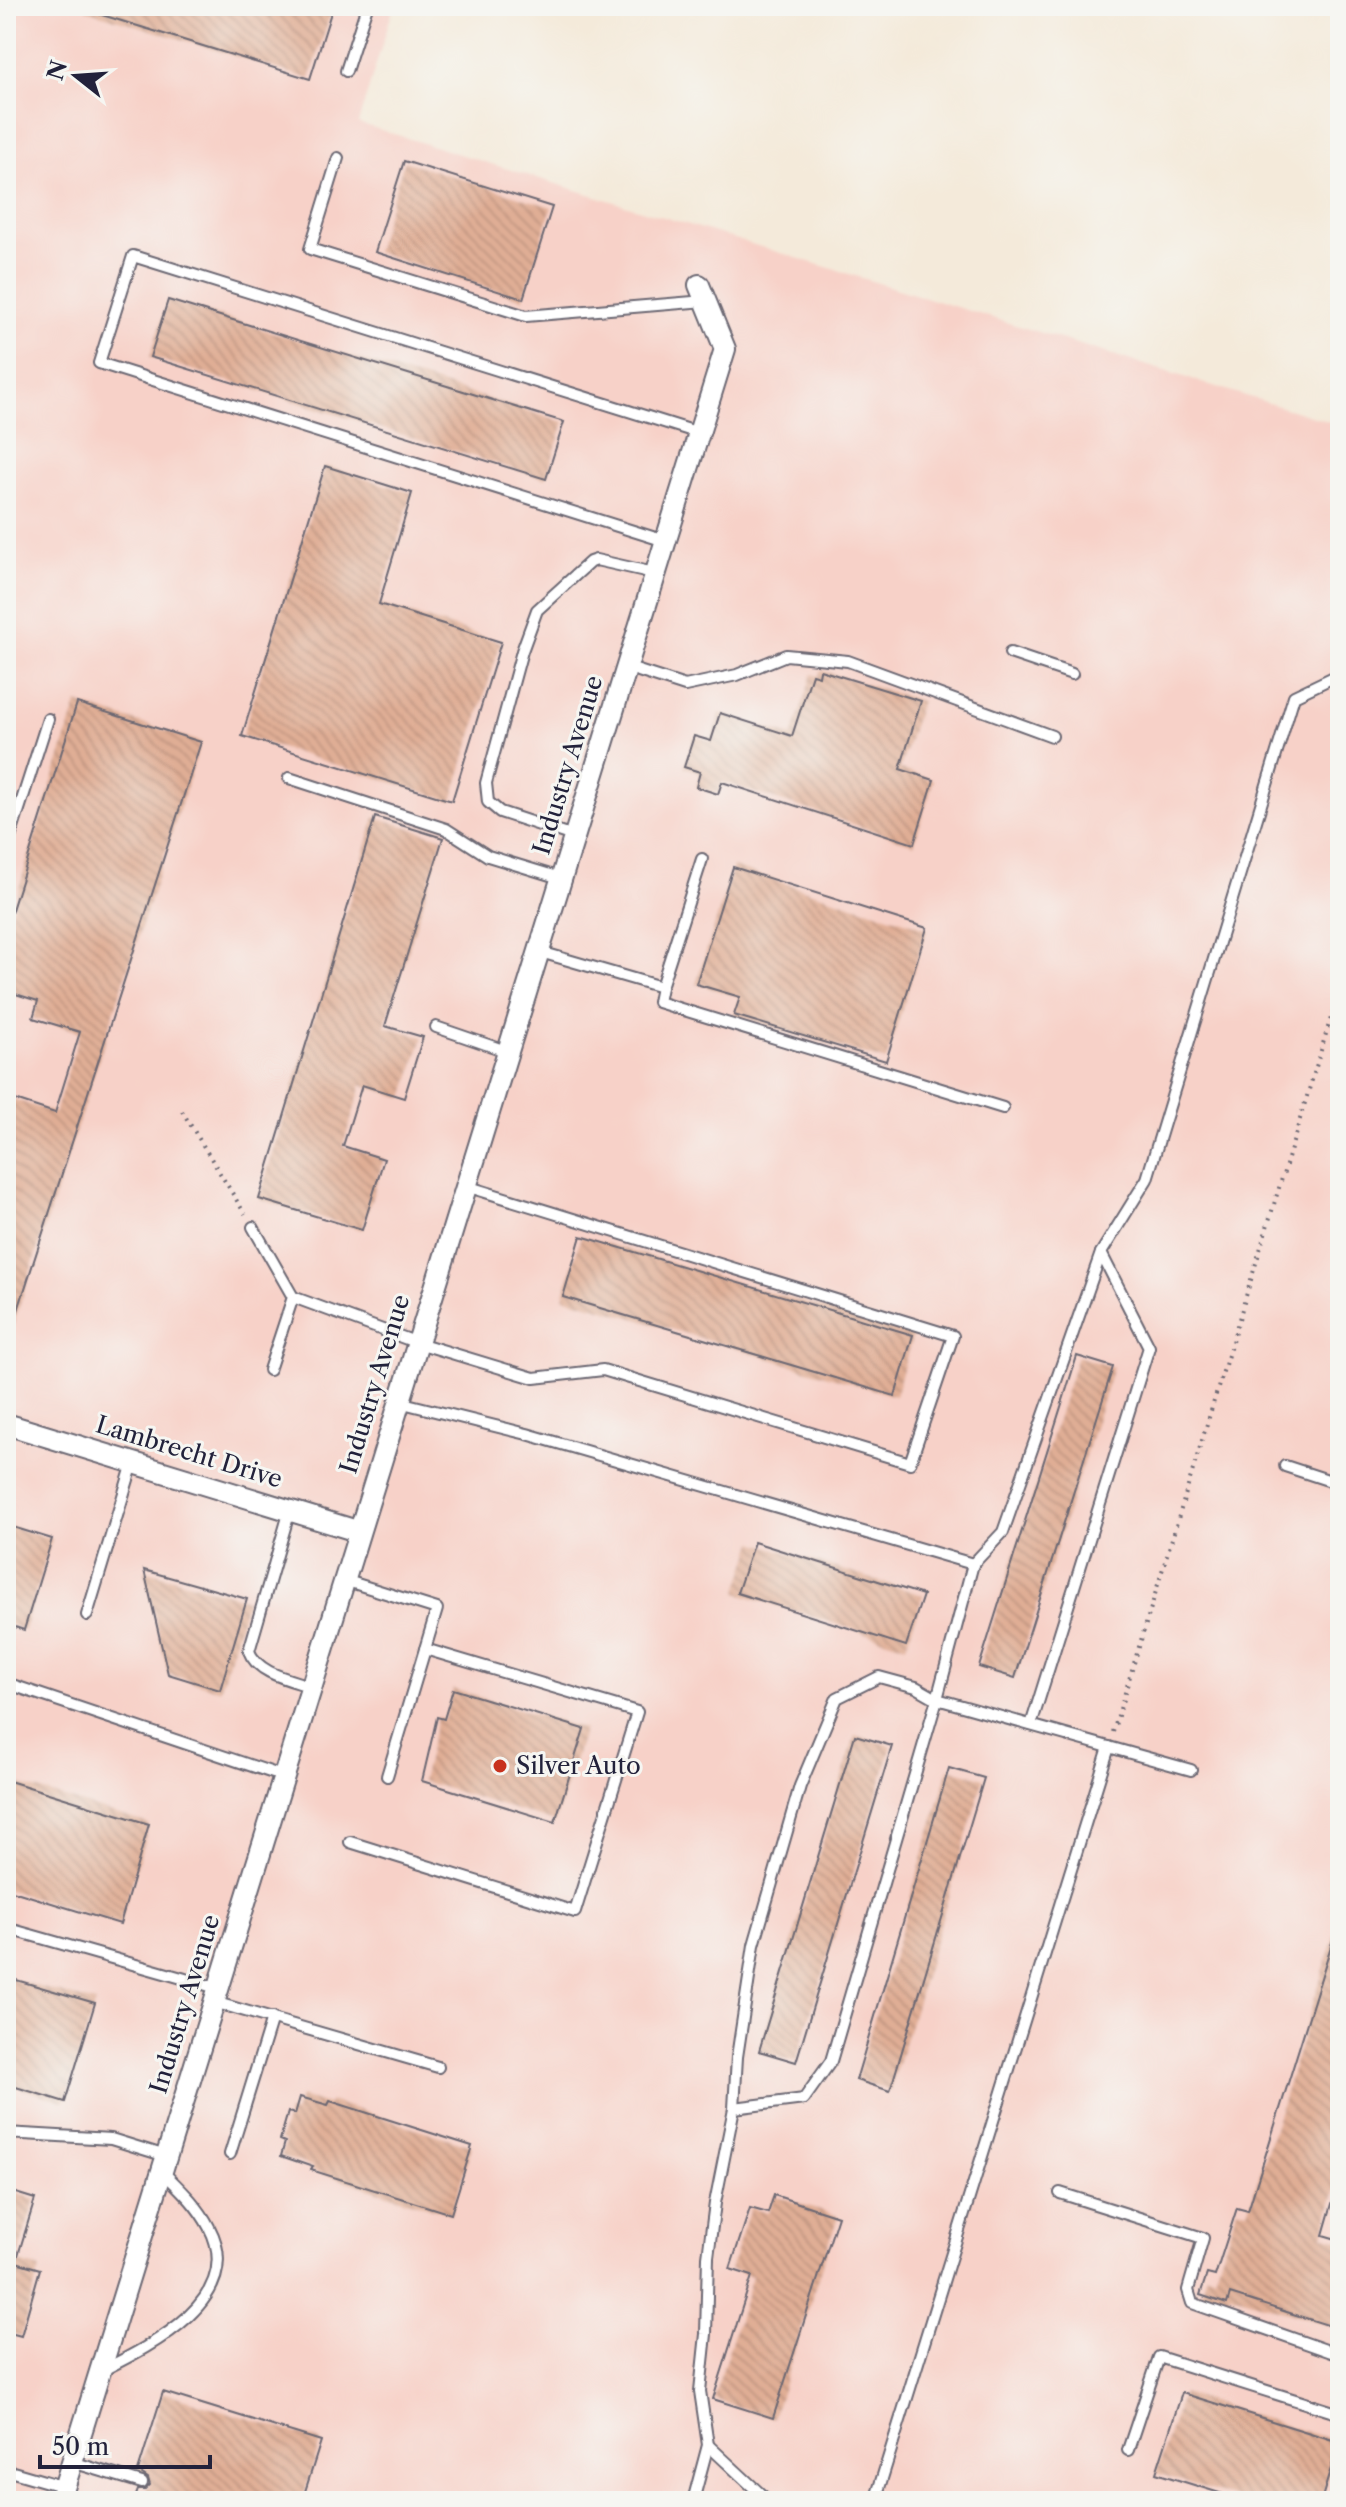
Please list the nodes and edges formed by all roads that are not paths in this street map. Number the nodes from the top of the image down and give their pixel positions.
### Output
1 (367, 6) edge
2 (346, 71) dead end
3 (338, 158) dead end
4 (702, 293) joint
5 (699, 433) junction
6 (665, 541) junction
7 (654, 573) junction
8 (1010, 653) dead end
9 (626, 667) junction
10 (1072, 674) dead end
11 (1340, 674) edge
12 (48, 719) dead end
13 (1052, 736) dead end
14 (289, 778) dead end
15 (573, 836) junction
16 (6, 850) edge
17 (702, 859) dead end
18 (560, 878) junction
19 (537, 951) junction
20 (661, 987) junction
21 (436, 1027) dead end
22 (506, 1051) junction
23 (1003, 1108) dead end
24 (464, 1185) junction
25 (253, 1227) road end
26 (1101, 1253) junction
27 (293, 1297) junction
28 (415, 1342) junction
29 (269, 1370) dead end
30 (397, 1402) junction
31 (6, 1424) edge
32 (133, 1463) junction
33 (1285, 1466) dead end
34 (1340, 1484) edge
35 (290, 1510) junction
36 (357, 1531) junction
37 (973, 1564) junction
38 (342, 1580) junction
39 (87, 1615) dead end
40 (425, 1649) junction
41 (6, 1683) edge
42 (309, 1686) junction
43 (937, 1699) junction
44 (1031, 1725) junction
45 (1109, 1747) junction
46 (1191, 1770) dead end
47 (282, 1776) junction
48 (387, 1776) dead end
49 (350, 1842) dead end
50 (6, 1928) edge
51 (216, 1995) junction
52 (272, 2018) junction
53 (438, 2067) dead end
54 (734, 2108) junction
55 (6, 2133) edge
56 (230, 2154) dead end
57 (164, 2163) junction
58 (1060, 2193) dead end
59 (1340, 2355) edge
60 (100, 2372) junction
61 (1340, 2414) edge
62 (708, 2445) junction
63 (1128, 2450) dead end
64 (72, 2462) junction
65 (6, 2470) edge
66 (142, 2483) dead end
67 (62, 2494) edge
68 (693, 2501) edge
69 (768, 2501) edge
70 (875, 2501) edge

1 - 2 lane
3 - 4 lane
4 - 5 street, Industry Avenue
5 - 6 street, Industry Avenue
5 - 6 lane
6 - 7 street, Industry Avenue
7 - 9 street, Industry Avenue
7 - 15 lane
8 - 10 lane
9 - 13 lane
9 - 15 street, Industry Avenue
11 - 26 lane
12 - 16 lane
14 - 18 lane
15 - 18 street, Industry Avenue
17 - 20 lane
18 - 19 street, Industry Avenue
19 - 20 lane
19 - 22 street, Industry Avenue
20 - 23 lane
21 - 22 lane
22 - 24 street, Industry Avenue
24 - 28 street, Industry Avenue
24 - 28 lane
25 - 27 lane
26 - 37 lane
26 - 44 lane
27 - 28 lane
27 - 29 lane
28 - 30 street, Industry Avenue
30 - 36 street, Industry Avenue
30 - 37 lane
31 - 32 street, Lambrecht Drive
32 - 35 street, Lambrecht Drive
32 - 39 lane
33 - 34 lane
35 - 36 street, Lambrecht Drive
35 - 42 lane
36 - 38 street, Industry Avenue
37 - 43 lane
38 - 40 lane
38 - 42 street, Industry Avenue
40 - 48 lane
40 - 49 lane
41 - 47 lane
42 - 47 street, Industry Avenue
43 - 44 lane
43 - 54 lane
43 - 54 lane
44 - 45 lane
45 - 46 lane
45 - 70 lane
47 - 51 street, Industry Avenue
50 - 51 lane
51 - 52 lane
51 - 57 street, Industry Avenue
52 - 53 lane
52 - 56 lane
54 - 62 lane
55 - 57 lane
57 - 60 street, Industry Avenue
57 - 60 lane
58 - 59 lane
60 - 64 street, Industry Avenue
61 - 63 lane
62 - 68 lane
62 - 69 lane
64 - 66 lane
64 - 67 street, Industry Avenue
65 - 67 lane

